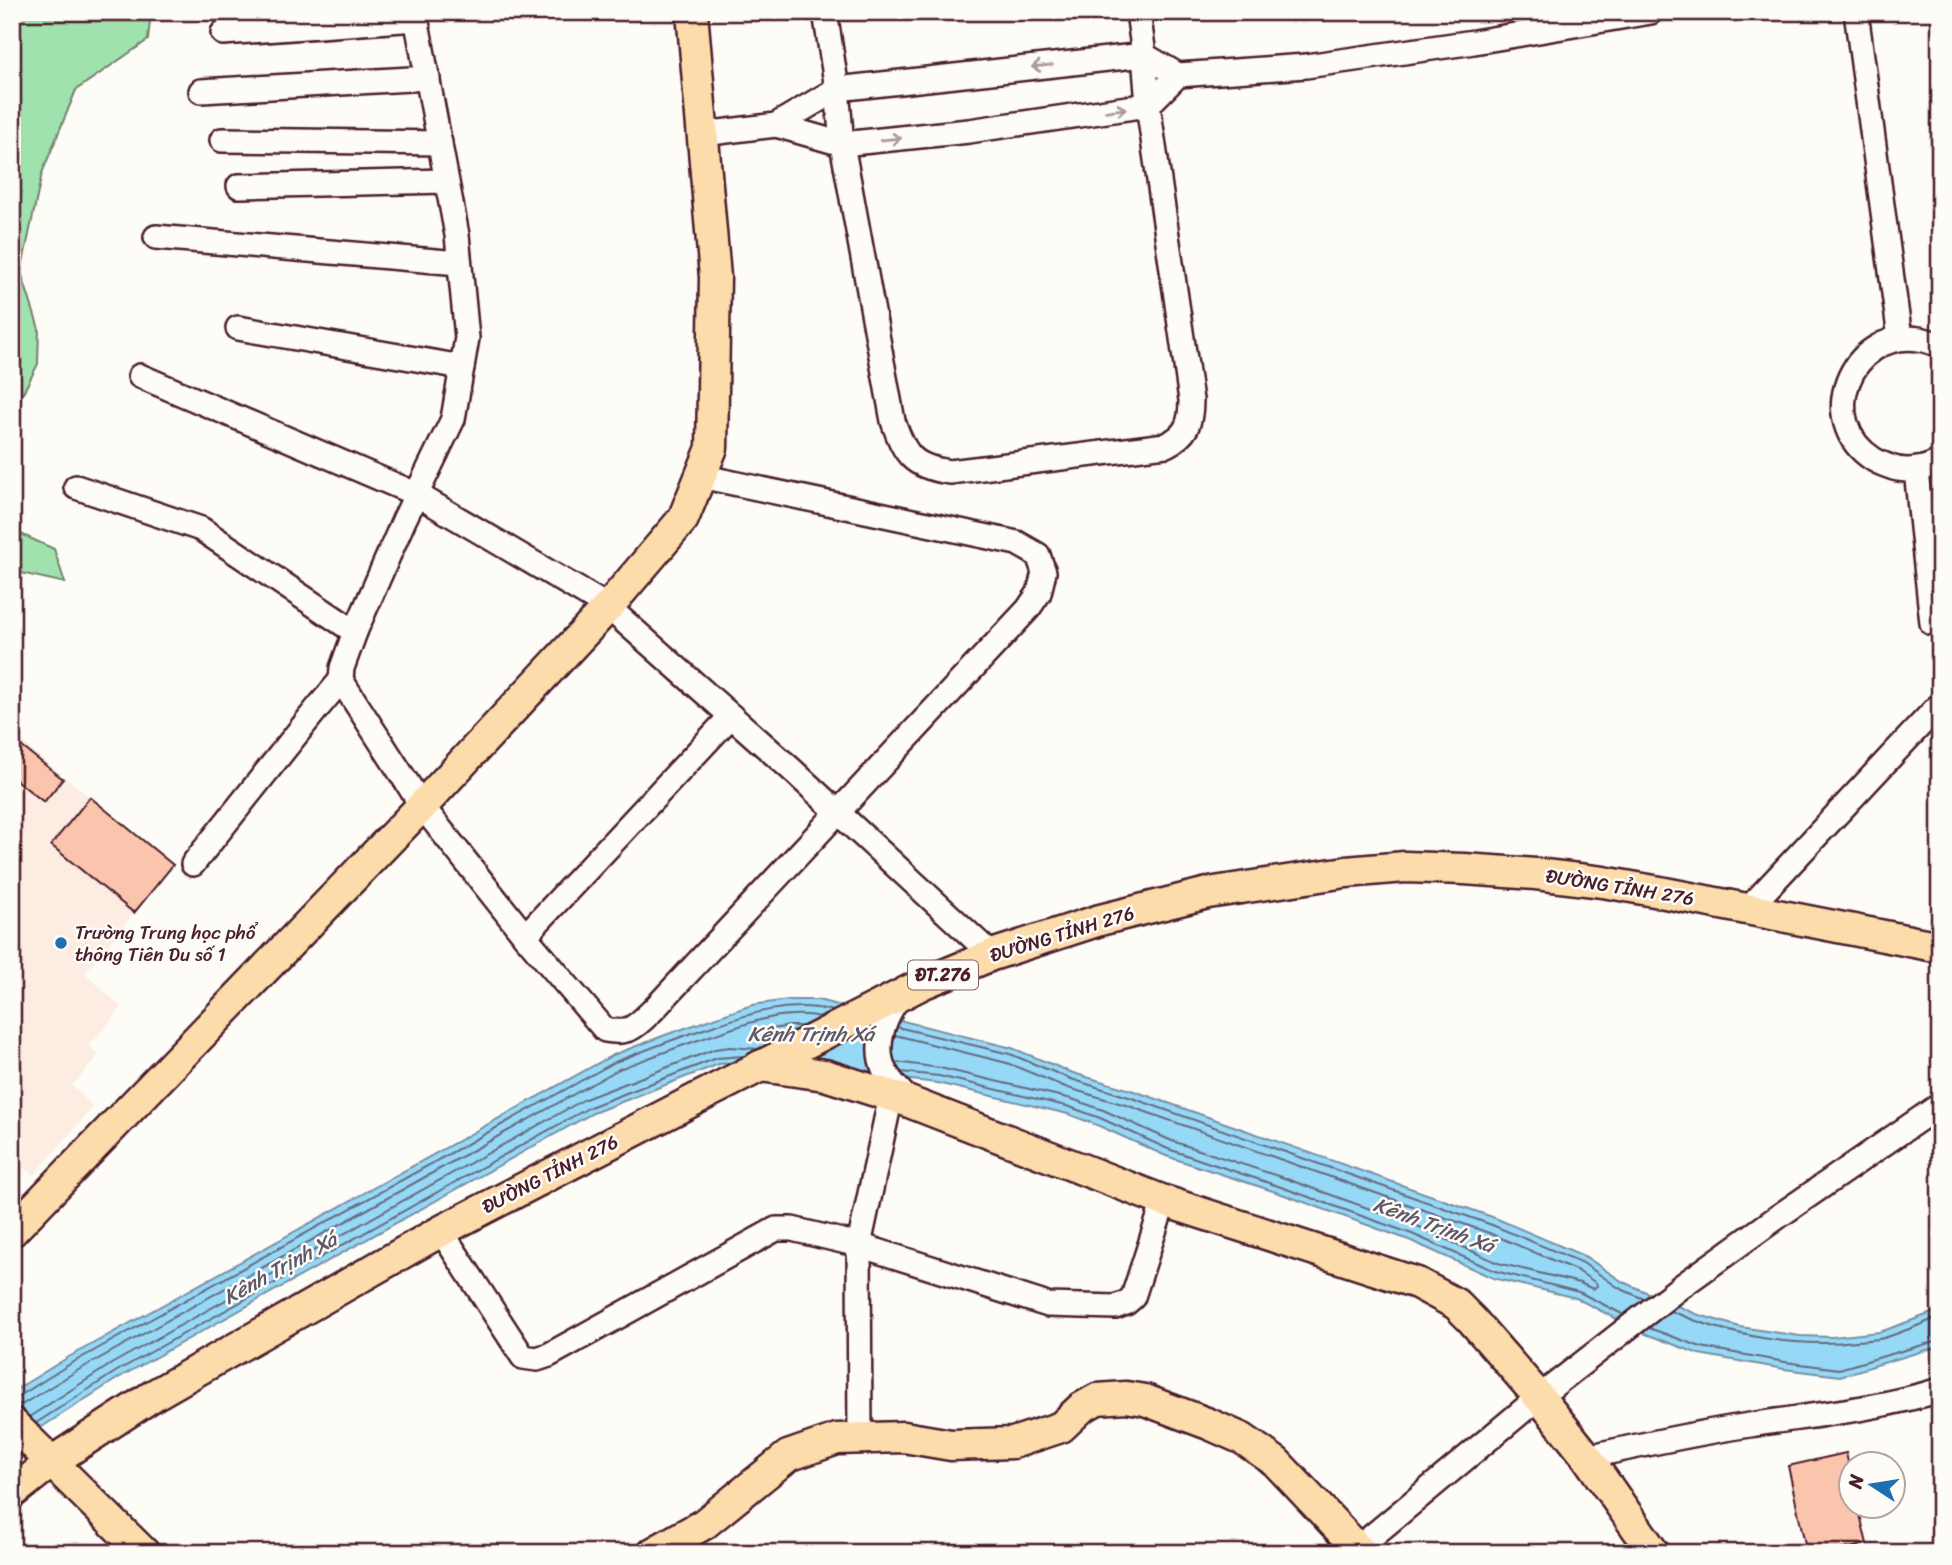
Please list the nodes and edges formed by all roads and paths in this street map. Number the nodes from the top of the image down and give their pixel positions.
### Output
1 (692, 12) edge
2 (825, 12) edge
3 (1138, 12) edge
4 (1651, 12) edge
5 (1856, 12) edge
6 (416, 16) edge
7 (223, 33) dead end
8 (1144, 55) junction
9 (1178, 75) junction
10 (428, 78) junction
11 (837, 89) junction
12 (201, 91) dead end
13 (1147, 105) junction
14 (776, 125) junction
15 (703, 134) junction
16 (222, 140) dead end
17 (440, 143) junction
18 (842, 144) junction
19 (446, 180) junction
20 (239, 186) dead end
21 (156, 237) dead end
22 (460, 263) junction
23 (238, 328) dead end
24 (1900, 338) junction
25 (1940, 345) edge
26 (463, 367) junction
27 (140, 376) dead end
28 (1940, 461) edge
29 (1916, 470) junction
30 (700, 477) junction
31 (76, 487) dead end
32 (416, 494) junction
33 (608, 607) junction
34 (1932, 623) dead end
35 (355, 632) junction
36 (341, 680) junction
37 (1940, 705) edge
38 (731, 716) junction
39 (422, 806) junction
40 (838, 812) junction
41 (193, 864) dead end
42 (1748, 909) junction
43 (524, 936) junction
44 (1940, 947) edge
45 (992, 954) junction
46 (902, 994) junction
47 (760, 1066) junction
48 (901, 1099) junction
49 (1940, 1105) edge
50 (1164, 1201) junction
51 (12, 1231) edge
52 (441, 1231) junction
53 (859, 1245) junction
54 (1940, 1390) edge
55 (1539, 1397) junction
56 (17, 1428) edge
57 (1940, 1431) edge
58 (1933, 1433) dead end
59 (860, 1437) junction
60 (1587, 1457) junction
61 (50, 1463) junction
62 (12, 1474) edge
63 (12, 1493) edge
64 (1358, 1551) edge
65 (144, 1553) edge
66 (653, 1553) edge
67 (1654, 1553) edge

1 - 15 main road
2 - 11 street
3 - 8 street
4 - 9 street
5 - 24 street
6 - 7 street
6 - 10 street
8 - 9 street
8 -> 11 street
8 - 13 street
9 - 13 street
10 - 12 street
10 - 17 street
11 - 14 street
11 - 18 street
18 -> 13 street
13 - 18 street
14 - 15 street
14 - 18 street
15 - 30 main road
16 - 17 street
17 - 19 street
19 - 20 street
19 - 22 street
21 - 22 street
22 - 26 street
23 - 26 street
24 - 25 street
24 - 29 street
26 - 32 street
27 - 32 street
28 - 29 street
29 - 34 street
30 - 33 main road
30 - 40 street
31 - 35 street
32 - 33 street
32 - 35 street
33 - 38 street
33 - 39 main road
35 - 36 street
36 - 39 street
36 - 41 street
37 - 42 street
38 - 40 street
38 - 43 street
39 - 43 street
39 - 51 main road
40 - 43 street
40 - 45 street
42 - 44 main road, ĐƯỜNG TỈNH 276 / ĐT.276
42 - 45 main road, ĐƯỜNG TỈNH 276 / ĐT.276
45 - 46 main road, ĐƯỜNG TỈNH 276 / ĐT.276
46 - 47 main road, ĐƯỜNG TỈNH 276 / ĐT.276
46 - 48 street
47 - 48 main road
47 - 52 main road, ĐƯỜNG TỈNH 276 / ĐT.276
48 - 50 main road
48 - 53 street
49 - 55 street
50 - 53 street
50 - 55 main road
52 - 53 street
52 - 61 main road, ĐƯỜNG TỈNH 276 / ĐT.276
53 - 59 street
54 - 60 street
55 - 60 main road
55 - 64 street
56 - 61 main road
57 - 58 path
59 - 64 main road
59 - 66 main road
60 - 67 main road
61 - 62 street
61 - 63 main road, ĐƯỜNG TỈNH 276
61 - 65 main road

